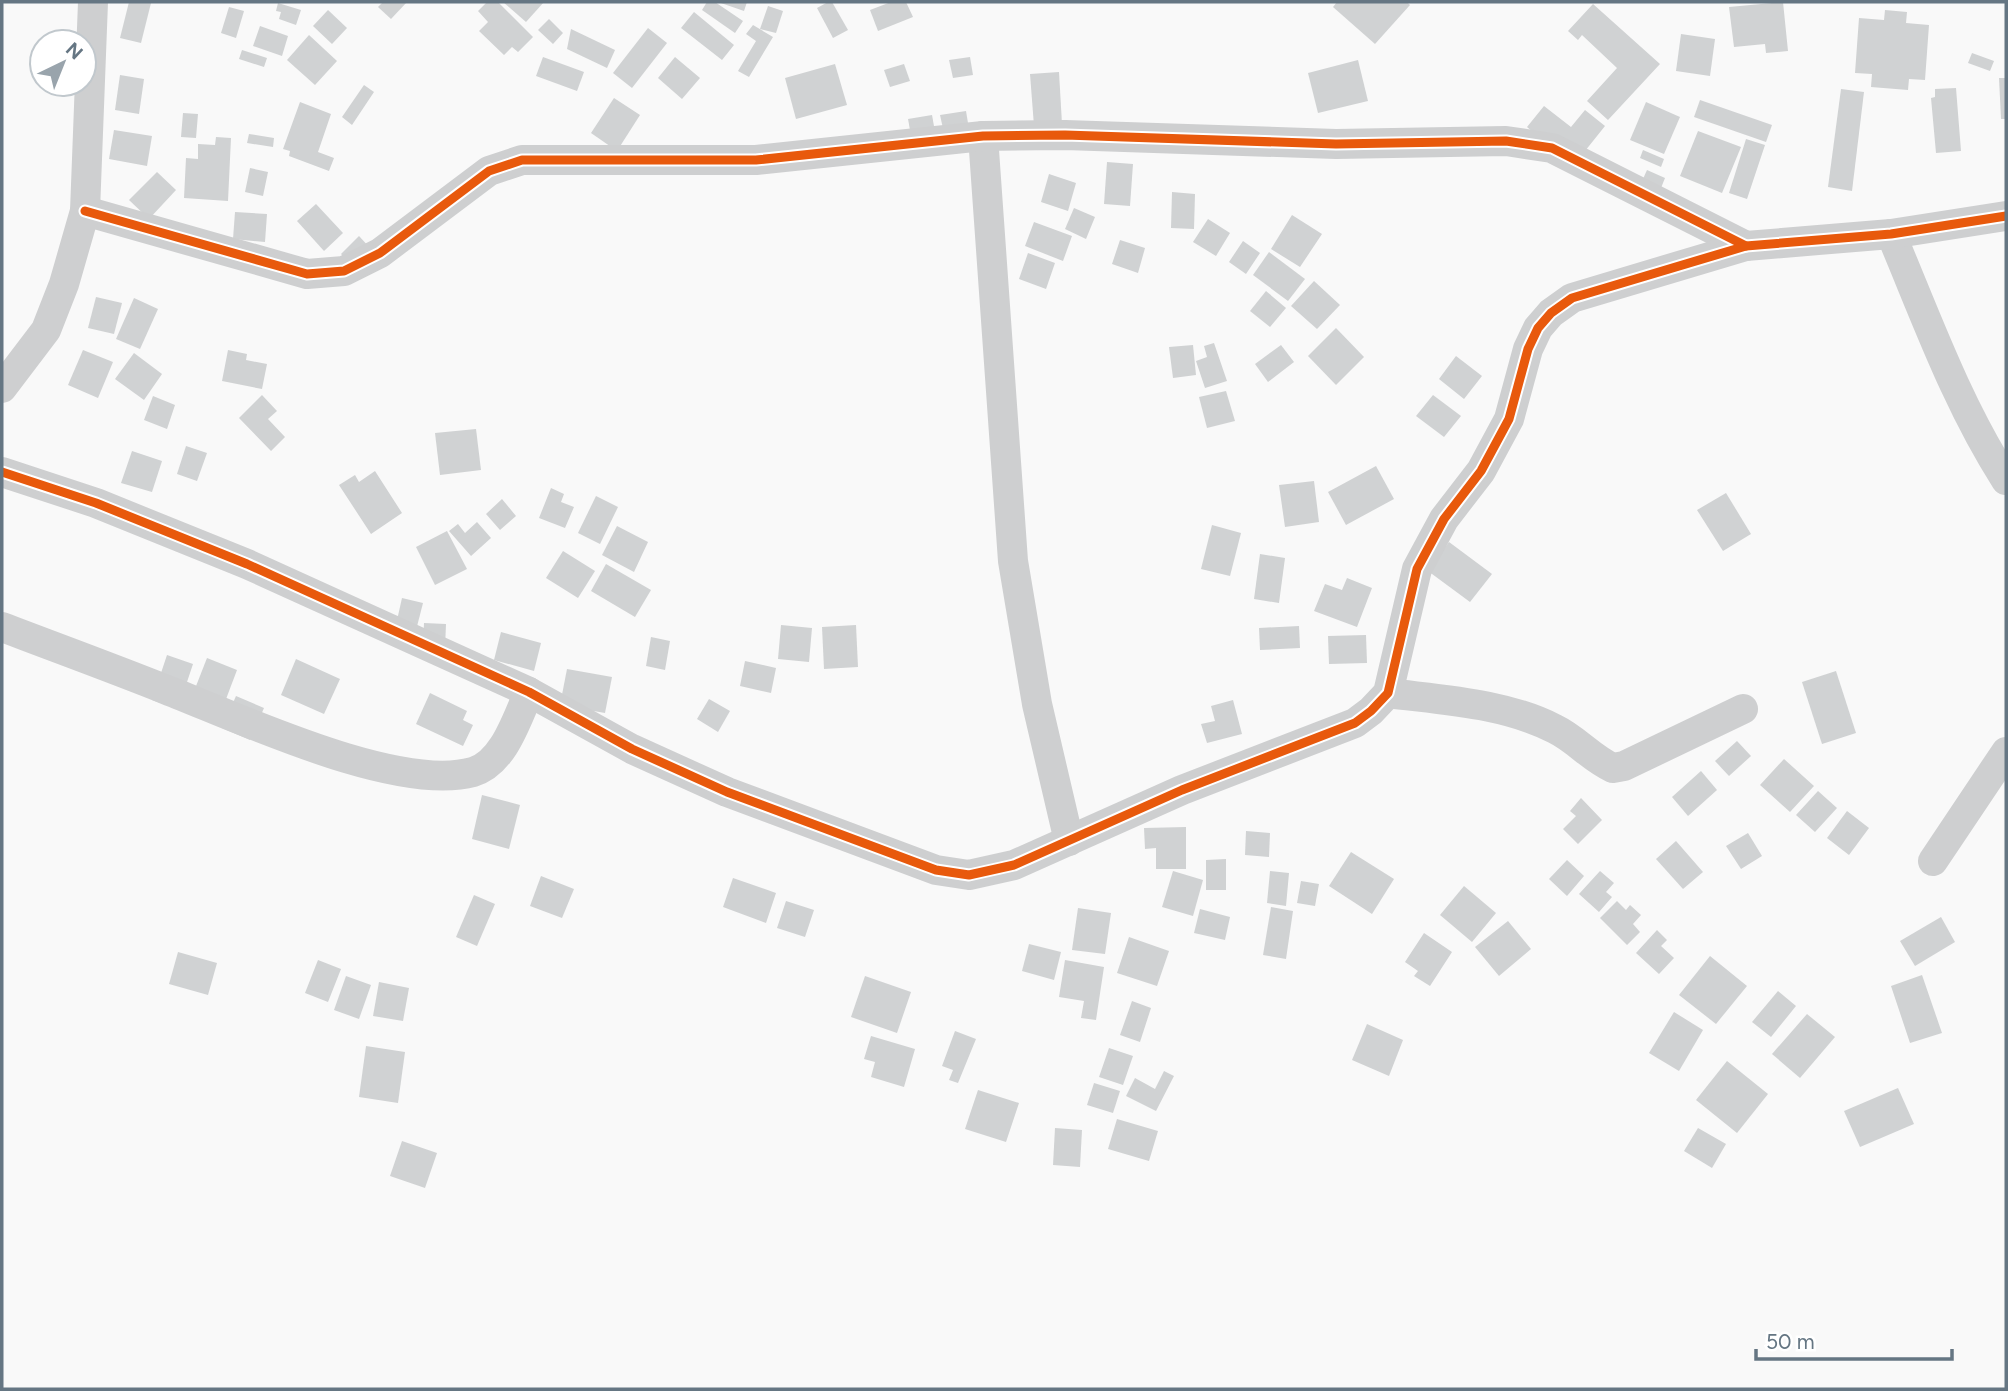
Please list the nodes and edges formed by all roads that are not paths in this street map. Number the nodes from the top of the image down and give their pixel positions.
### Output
1 (93, 2) edge
2 (983, 135) junction
3 (85, 211) junction
4 (2006, 216) edge
5 (1891, 234) junction
6 (1746, 246) junction
7 (2, 388) edge
8 (2, 472) edge
9 (2006, 480) edge
10 (2, 627) edge
11 (529, 692) junction
12 (1388, 692) junction
13 (1743, 709) dead end
14 (2006, 752) edge
15 (1069, 841) junction
16 (1933, 861) dead end

1 - 3 street
2 - 3 street
2 - 6 street
2 - 15 street
3 - 7 street
4 - 5 street
5 - 6 street
5 - 9 street
6 - 12 street
8 - 11 street
10 - 11 street
11 - 15 street
12 - 13 street
12 - 15 street
14 - 16 street

